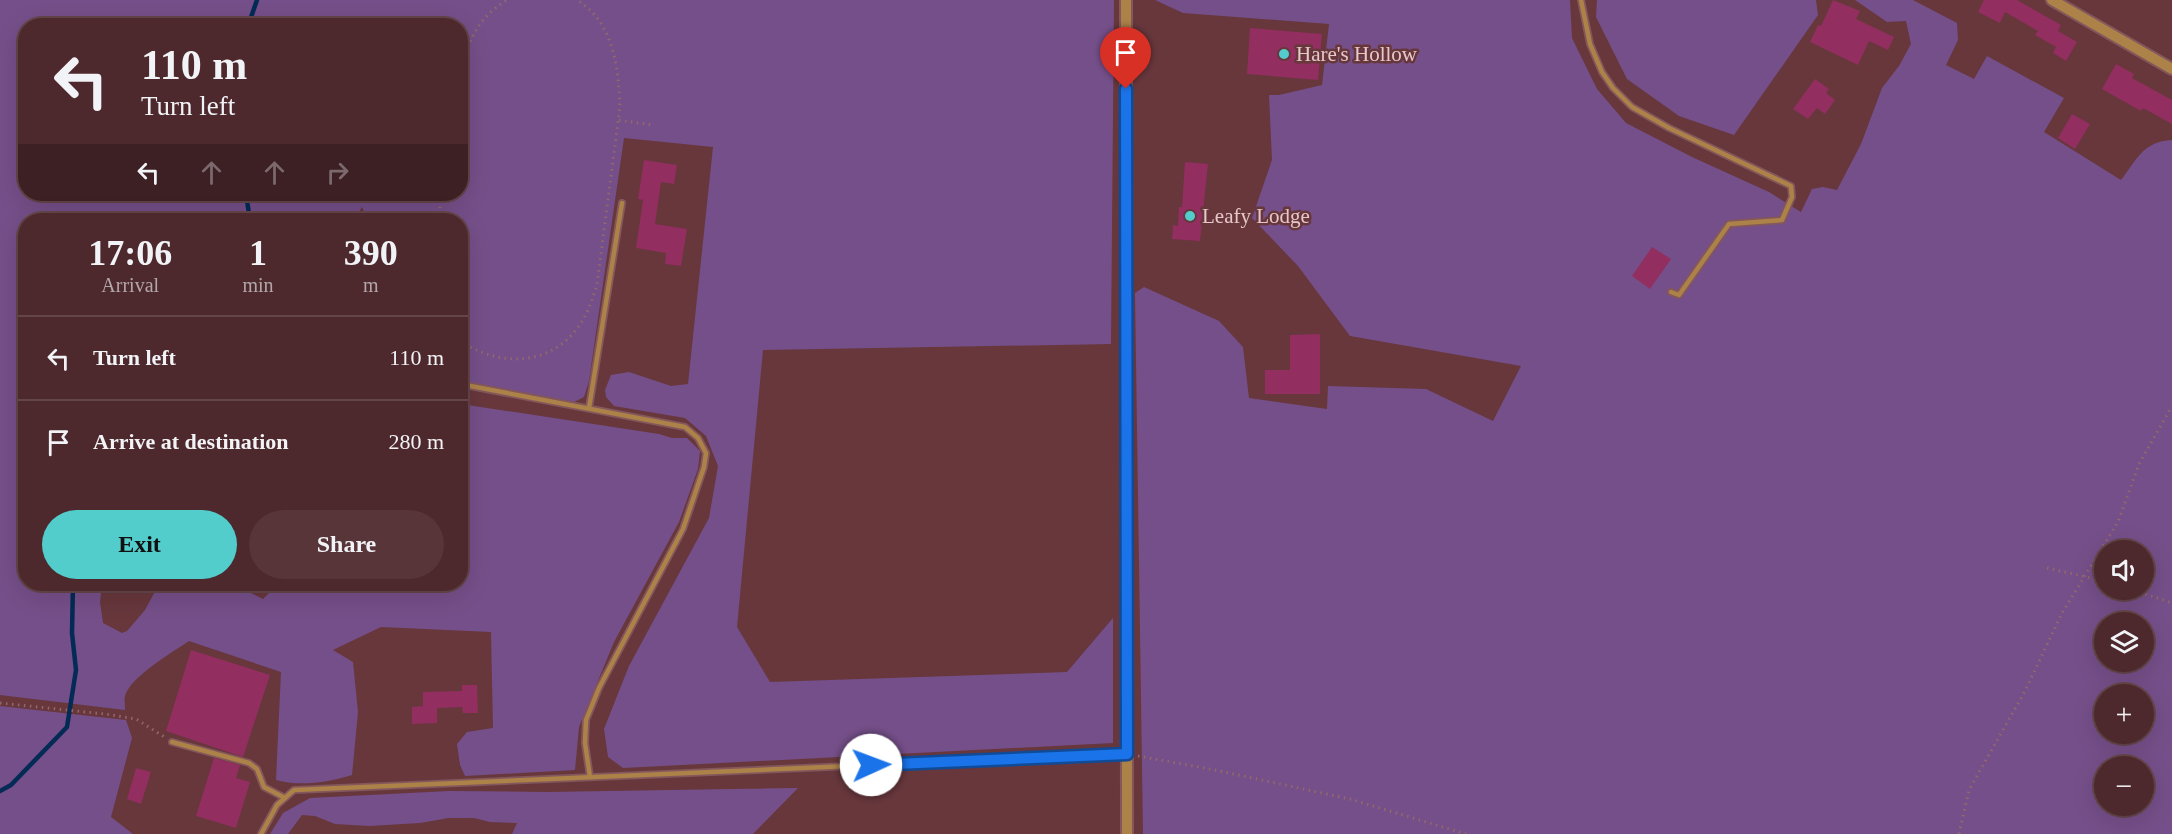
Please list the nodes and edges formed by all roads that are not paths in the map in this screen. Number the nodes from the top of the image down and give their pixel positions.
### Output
1 (1126, 0) edge
2 (1581, 0) edge
3 (2052, 0) edge
4 (2172, 69) edge
5 (622, 203) dead end
6 (1671, 292) dead end
7 (468, 385) edge
8 (590, 408) junction
9 (172, 742) road end
10 (1127, 754) junction
11 (590, 777) junction
12 (285, 798) junction
13 (261, 834) edge
14 (1127, 834) edge

1 - 10 street
2 - 6 lane
3 - 4 street
5 - 8 lane
7 - 8 lane
8 - 11 lane
9 - 12 lane
10 - 11 lane
10 - 14 street
11 - 12 lane
12 - 13 lane

